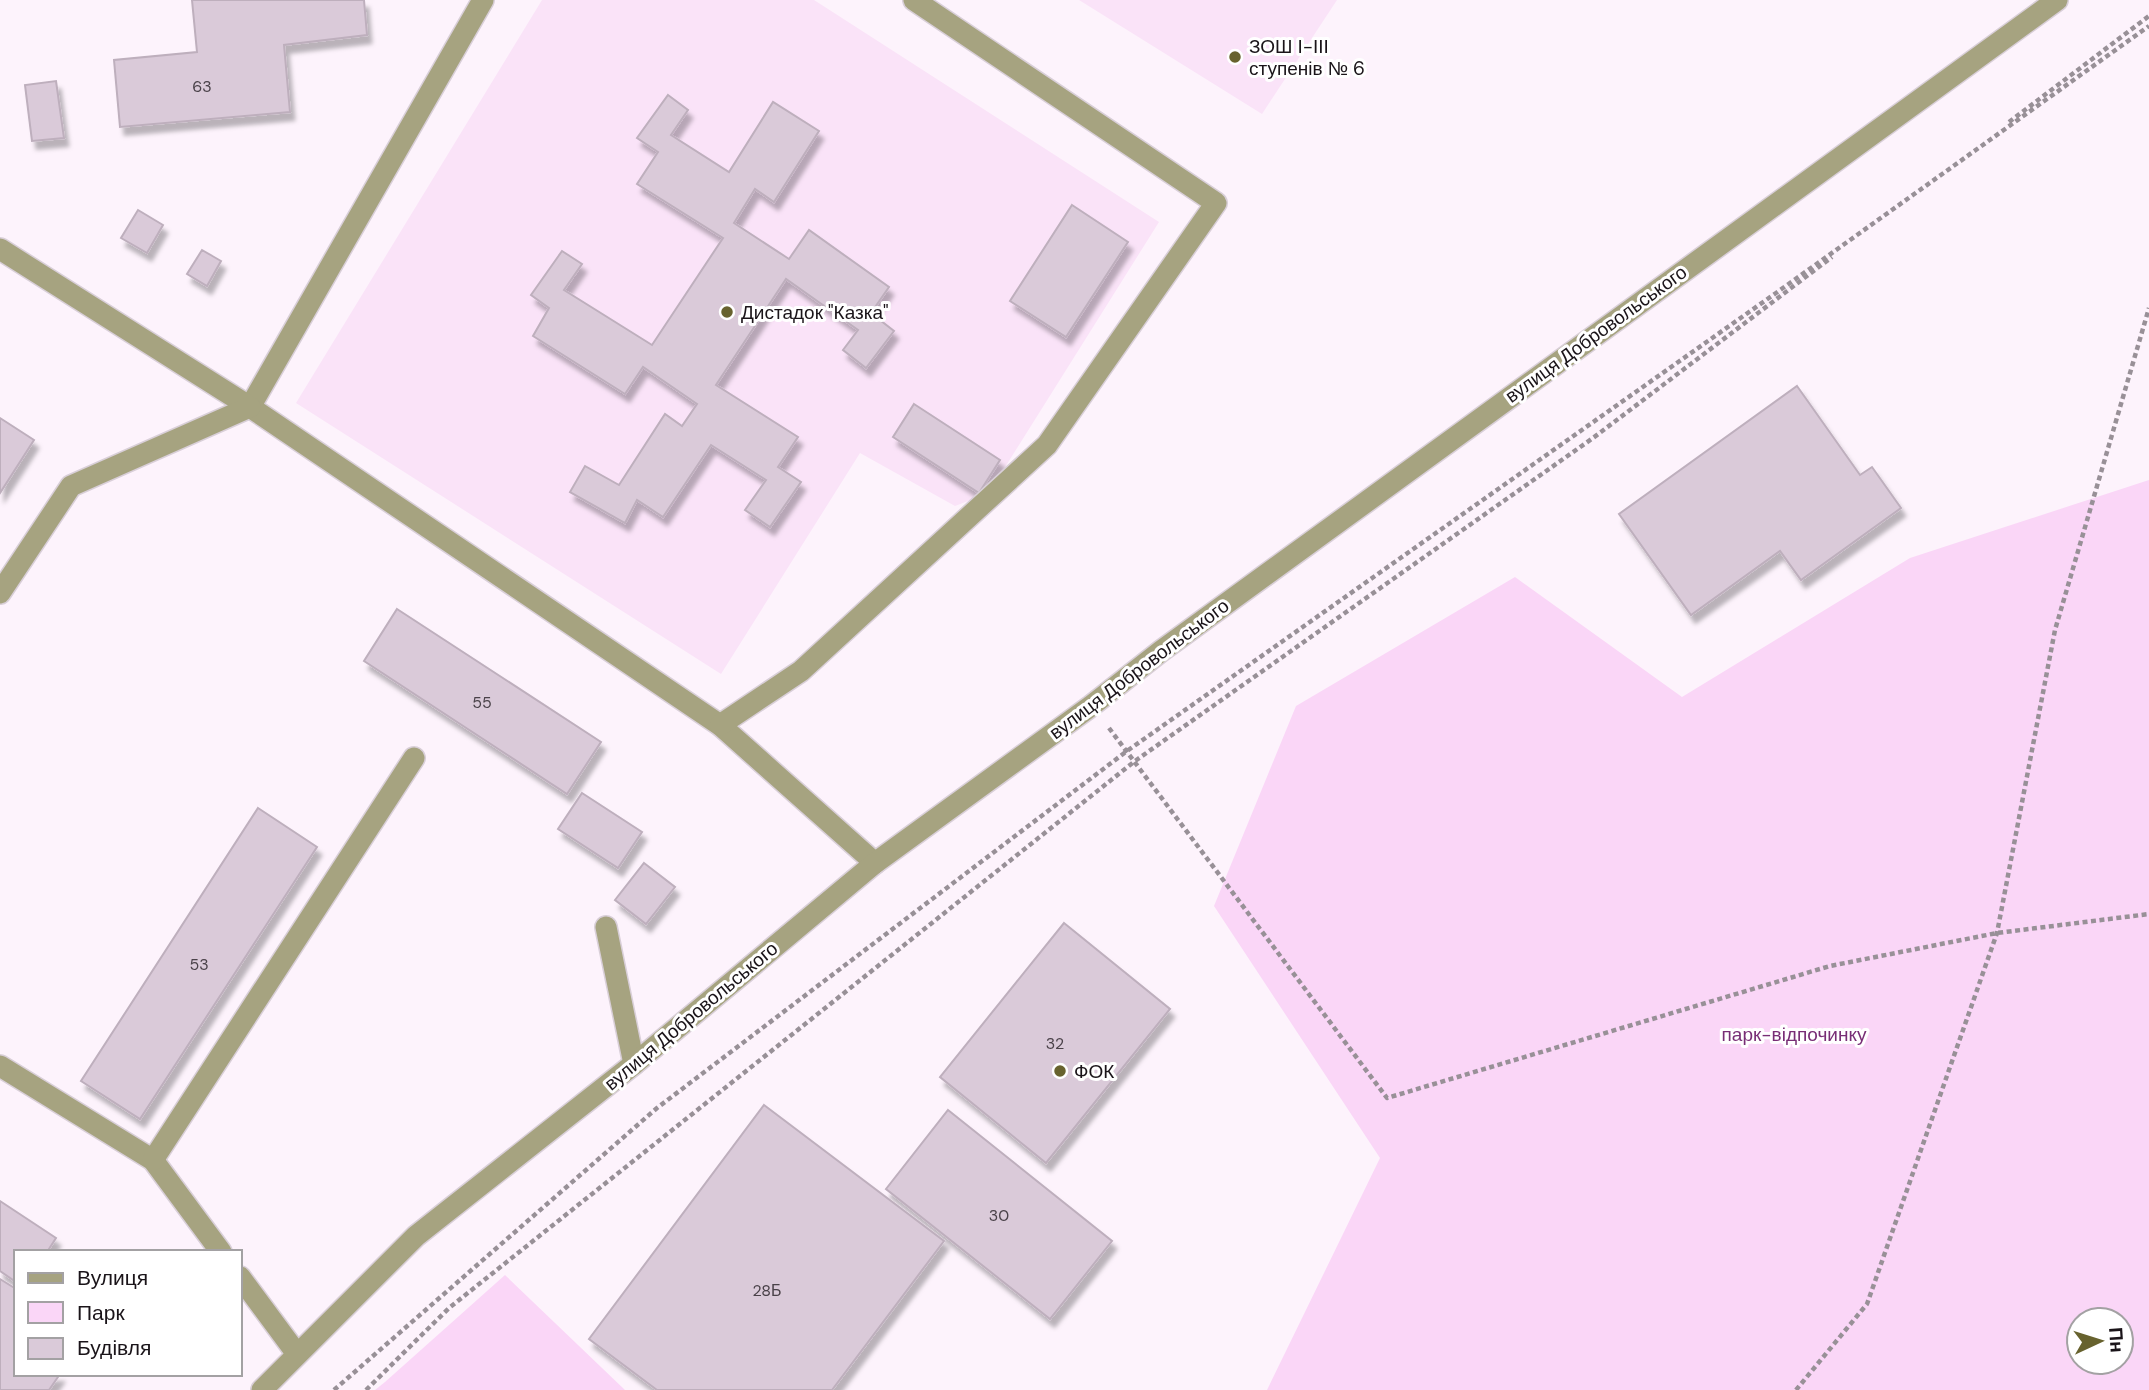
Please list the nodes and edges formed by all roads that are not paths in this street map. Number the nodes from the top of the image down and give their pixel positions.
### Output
1 (483, 0) edge
2 (914, 0) edge
3 (2057, 0) edge
4 (0, 249) edge
5 (250, 407) junction
6 (0, 593) edge
7 (720, 725) junction
8 (414, 758) dead end
9 (875, 863) junction
10 (606, 927) dead end
11 (634, 1064) junction
12 (0, 1066) edge
13 (153, 1160) junction
14 (220, 1250) edge
15 (242, 1280) edge
16 (297, 1354) junction
17 (262, 1390) edge

1 - 5 street
2 - 7 street
3 - 9 street, вулиця Добровольського
4 - 5 street
5 - 6 street
5 - 7 street
7 - 9 street
8 - 13 street
9 - 11 street, вулиця Добровольського
10 - 11 street
11 - 16 street, вулиця Добровольського
12 - 13 street
13 - 14 street
15 - 16 street
16 - 17 street, вулиця Добровольського

